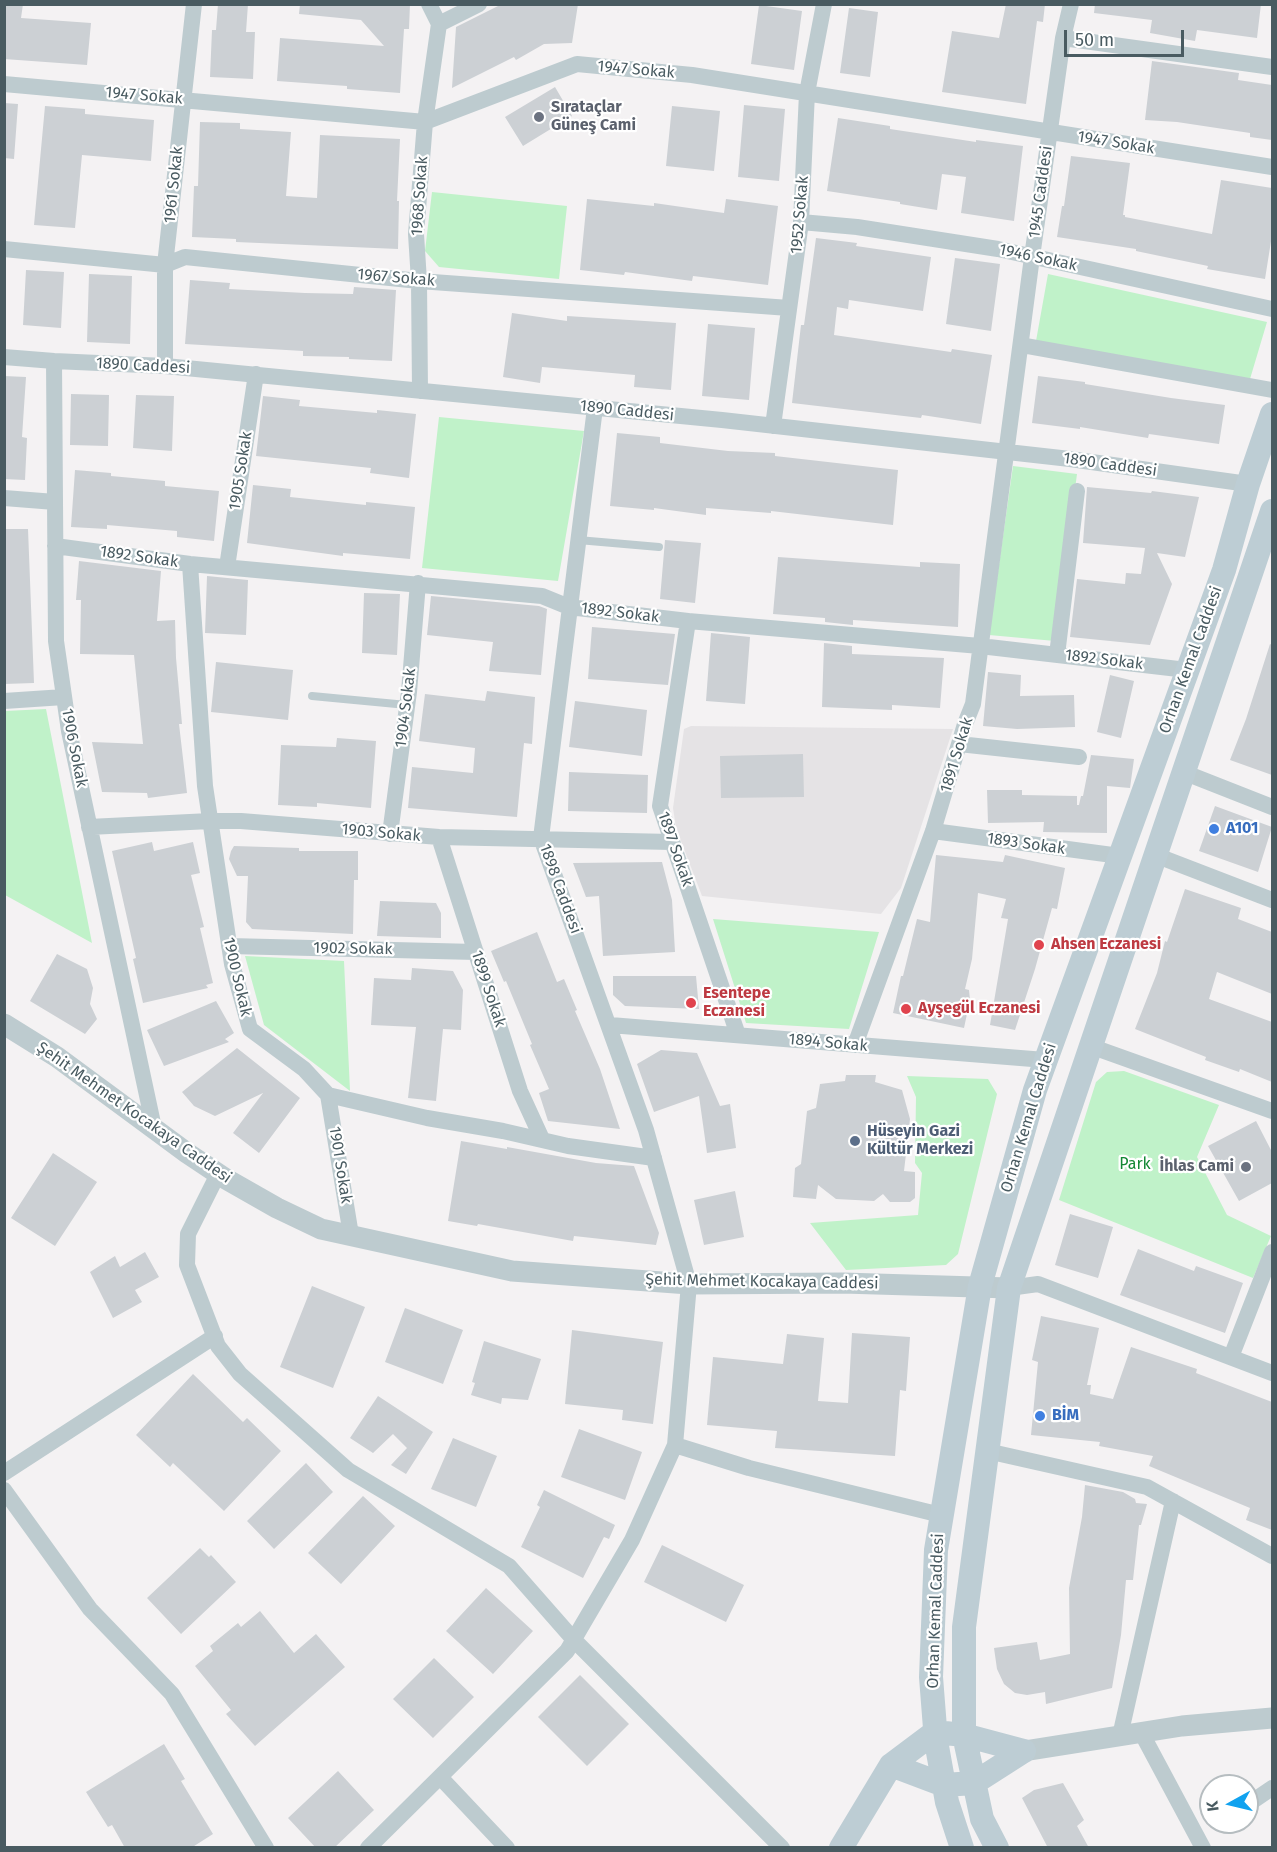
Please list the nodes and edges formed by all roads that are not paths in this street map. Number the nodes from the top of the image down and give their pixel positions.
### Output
1 (195, 4) edge
2 (429, 4) edge
3 (479, 4) edge
4 (824, 4) edge
5 (1071, 4) edge
6 (439, 24) junction
7 (1063, 38) junction
8 (1272, 67) edge
9 (4, 84) edge
10 (807, 93) junction
11 (183, 99) junction
12 (425, 122) junction
13 (1050, 133) junction
14 (1272, 167) edge
15 (801, 222) junction
16 (4, 249) edge
17 (1032, 256) junction
18 (165, 265) junction
19 (419, 281) junction
20 (789, 308) junction
21 (1272, 309) edge
22 (1021, 345) junction
23 (4, 357) edge
24 (54, 361) junction
25 (165, 366) junction
26 (256, 374) junction
27 (420, 390) junction
28 (1272, 390) edge
29 (595, 408) junction
30 (1272, 414) edge
31 (773, 426) junction
32 (1007, 452) junction
33 (1248, 484) junction
34 (1077, 491) dead end
35 (4, 498) edge
36 (1272, 499) edge
37 (55, 502) junction
38 (1272, 511) edge
39 (578, 540) junction
40 (55, 546) junction
41 (659, 547) dead end
42 (190, 564) junction
43 (227, 567) junction
44 (418, 583) junction
45 (569, 607) junction
46 (688, 621) junction
47 (980, 646) junction
48 (1057, 655) junction
49 (1187, 670) junction
50 (312, 696) dead end
51 (64, 698) junction
52 (4, 701) edge
53 (407, 705) junction
54 (959, 744) junction
55 (1079, 757) dead end
56 (1183, 772) junction
57 (1272, 807) edge
58 (210, 821) junction
59 (89, 827) junction
60 (933, 831) junction
61 (390, 834) junction
62 (439, 837) junction
63 (541, 838) junction
64 (672, 842) junction
65 (1155, 855) junction
66 (1120, 856) junction
67 (1272, 900) edge
68 (229, 946) junction
69 (476, 952) junction
70 (4, 1024) edge
71 (610, 1025) junction
72 (738, 1035) junction
73 (855, 1045) junction
74 (1090, 1046) junction
75 (1045, 1060) junction
76 (328, 1095) junction
77 (1272, 1111) edge
78 (153, 1128) junction
79 (542, 1139) junction
80 (654, 1158) junction
81 (218, 1174) junction
82 (351, 1235) junction
83 (1272, 1252) edge
84 (689, 1284) junction
85 (980, 1286) junction
86 (1009, 1288) junction
87 (215, 1336) junction
88 (1231, 1357) junction
89 (1272, 1373) edge
90 (675, 1445) junction
91 (987, 1451) junction
92 (4, 1473) edge
93 (4, 1490) edge
94 (1173, 1501) junction
95 (941, 1515) junction
96 (1272, 1556) edge
97 (574, 1640) junction
98 (1272, 1718) edge
99 (1141, 1732) junction
100 (950, 1734) junction
101 (1120, 1736) junction
102 (1024, 1750) junction
103 (891, 1765) junction
104 (440, 1777) junction
105 (959, 1784) junction
106 (1272, 1788) edge
107 (1259, 1797) edge
108 (266, 1848) edge
109 (368, 1848) edge
110 (507, 1848) edge
111 (782, 1848) edge
112 (841, 1848) edge
113 (962, 1848) edge
114 (997, 1848) edge
115 (1203, 1848) edge

1 - 11 street, 1961 Sokak
2 - 6 street
3 - 6 street
4 - 10 street, 1952 Sokak
5 - 7 street, 1945 Caddesi
6 - 12 street, 1968 Sokak
7 - 8 street
7 - 13 street, 1945 Caddesi
9 - 11 street, 1947 Sokak
10 - 12 street, 1947 Sokak
10 - 13 street, 1947 Sokak
10 - 15 street, 1952 Sokak
11 - 12 street, 1947 Sokak
11 - 18 street, 1961 Sokak
12 - 19 street, 1968 Sokak
13 - 14 street, 1947 Sokak
13 - 17 street, 1945 Caddesi
15 - 17 street, 1946 Sokak
15 - 20 street, 1952 Sokak
16 - 18 street, 1967 Sokak
17 - 21 street, 1946 Sokak
17 - 22 street, 1945 Caddesi
18 - 19 street, 1967 Sokak
18 - 25 street, 1961 Sokak
19 - 20 street, 1967 Sokak
19 - 27 street, 1968 Sokak
20 - 31 street, 1952 Sokak
22 - 28 street
22 - 32 street, 1945 Caddesi
23 - 24 street, 1890 Caddesi
24 - 25 street, 1890 Caddesi
24 - 37 street, 1906 Sokak
25 - 26 street, 1890 Caddesi
26 - 27 street, 1890 Caddesi
26 - 43 street, 1905 Sokak
27 - 29 street, 1890 Caddesi
29 - 31 street, 1890 Caddesi
29 - 39 street, 1898 Caddesi
30 - 33 main road, Orhan Kemal Caddesi
31 - 32 street, 1890 Caddesi
32 - 33 street, 1890 Caddesi
32 - 47 street, 1891 Sokak
33 - 36 main road
33 - 49 main road, Orhan Kemal Caddesi
34 - 48 street
35 - 37 street
37 - 40 street, 1906 Sokak
38 - 56 main road, Orhan Kemal Caddesi
39 - 41 lane
39 - 45 street, 1898 Caddesi
40 - 42 street, 1892 Sokak
40 - 51 street, 1906 Sokak
42 - 43 street, 1892 Sokak
42 - 58 street, 1900 Sokak
43 - 44 street, 1892 Sokak
44 - 45 street, 1892 Sokak
44 - 53 street, 1904 Sokak
45 - 46 street, 1892 Sokak
45 - 63 street, 1898 Caddesi
46 - 47 street, 1892 Sokak
46 - 64 street, 1897 Sokak
47 - 48 street, 1892 Sokak
47 - 54 street, 1891 Sokak
48 - 49 street, 1892 Sokak
49 - 66 main road, Orhan Kemal Caddesi
50 - 53 lane
51 - 52 street
51 - 59 street, 1906 Sokak
53 - 61 street, 1904 Sokak
54 - 55 street
54 - 60 street, 1891 Sokak
56 - 57 street
56 - 65 main road, Orhan Kemal Caddesi
58 - 59 street, 1903 Sokak
58 - 61 street, 1903 Sokak
58 - 68 street, 1900 Sokak
59 - 78 street, 1906 Sokak
60 - 66 street, 1893 Sokak
60 - 73 street, 1891 Sokak
61 - 62 street, 1903 Sokak
62 - 63 street, 1903 Sokak
62 - 69 street, 1899 Sokak
63 - 64 street, 1903 Sokak
63 - 71 street, 1898 Caddesi
64 - 72 street, 1897 Sokak
65 - 67 street
65 - 74 main road, Orhan Kemal Caddesi
66 - 75 main road, Orhan Kemal Caddesi
68 - 69 street, 1902 Sokak
68 - 76 street, 1900 Sokak
69 - 79 street, 1899 Sokak
70 - 78 street, Şehit Mehmet Kocakaya Caddesi
71 - 72 street, 1894 Sokak
71 - 80 street, 1898 Caddesi
72 - 73 street, 1894 Sokak
73 - 75 street, 1894 Sokak
74 - 77 street
74 - 86 main road, Orhan Kemal Caddesi
75 - 85 main road, Orhan Kemal Caddesi
76 - 79 street
76 - 82 street, 1901 Sokak
78 - 81 street, Şehit Mehmet Kocakaya Caddesi
79 - 80 street
80 - 84 street, 1898 Caddesi
81 - 82 street, Şehit Mehmet Kocakaya Caddesi
81 - 87 street
82 - 84 street, Şehit Mehmet Kocakaya Caddesi
83 - 88 street
84 - 85 street, Şehit Mehmet Kocakaya Caddesi
84 - 90 street
85 - 86 street, Şehit Mehmet Kocakaya Caddesi
85 - 95 main road, Orhan Kemal Caddesi
86 - 88 street
86 - 91 main road, Orhan Kemal Caddesi
87 - 92 street
87 - 97 street
88 - 89 street
90 - 95 street
90 - 97 street
91 - 94 street
91 - 100 main road, Orhan Kemal Caddesi
93 - 108 street
94 - 96 street
94 - 101 street
95 - 100 main road, Orhan Kemal Caddesi
97 - 104 street
97 - 111 street
98 - 99 street
99 - 101 street
99 - 115 street
100 - 102 main road
100 - 103 main road
100 - 105 main road, Orhan Kemal Caddesi
101 - 102 street
102 - 105 main road
103 - 105 main road
103 - 112 main road
104 - 109 street
104 - 110 street
105 - 113 main road, Orhan Kemal Caddesi
105 - 114 main road, Orhan Kemal Caddesi
106 - 107 street

